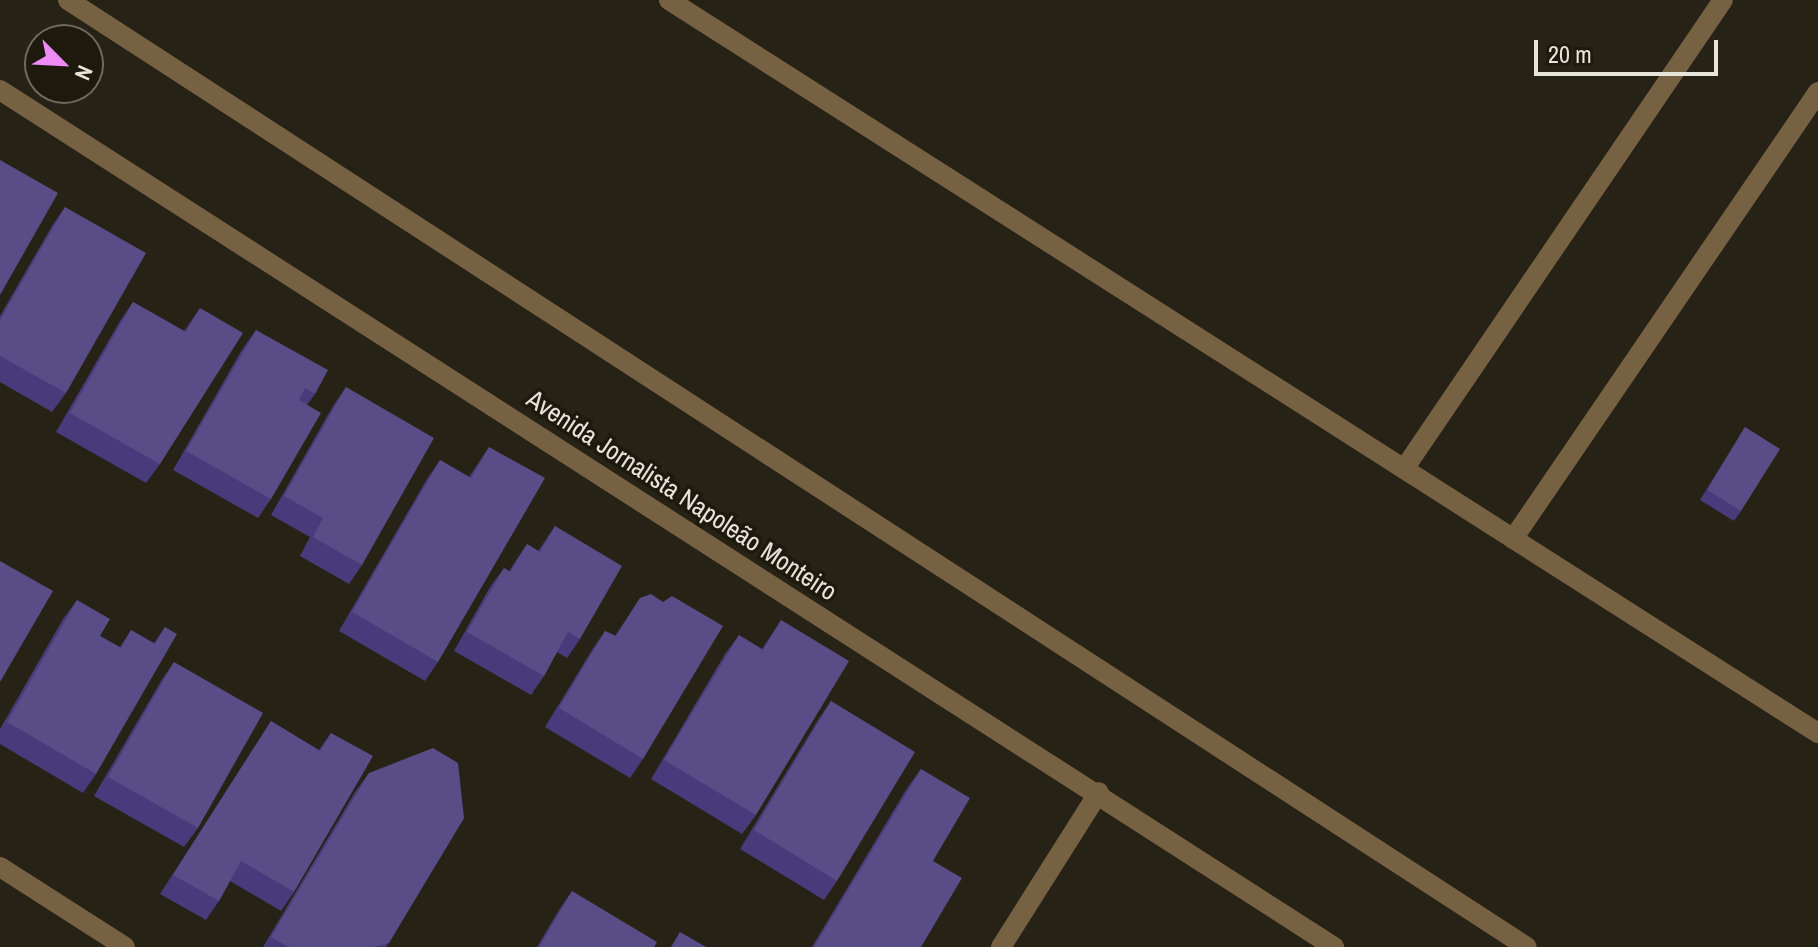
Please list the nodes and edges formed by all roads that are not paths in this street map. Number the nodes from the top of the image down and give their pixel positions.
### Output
1 (68, 0) edge
2 (669, 0) edge
3 (1723, 0) edge
4 (0, 90) edge
5 (1818, 92) edge
6 (1404, 469) junction
7 (1513, 539) junction
8 (1818, 733) edge
9 (1099, 792) junction
10 (0, 867) edge
11 (125, 947) edge
12 (1001, 947) edge
13 (1334, 947) edge
14 (1527, 947) edge

1 - 14 street
2 - 6 street
3 - 6 street
4 - 9 street, Avenida Jornalista Napoleão Monteiro
5 - 7 street
6 - 7 street
7 - 8 street
9 - 12 street
9 - 13 street, Avenida Jornalista Napoleão Monteiro
10 - 11 street

